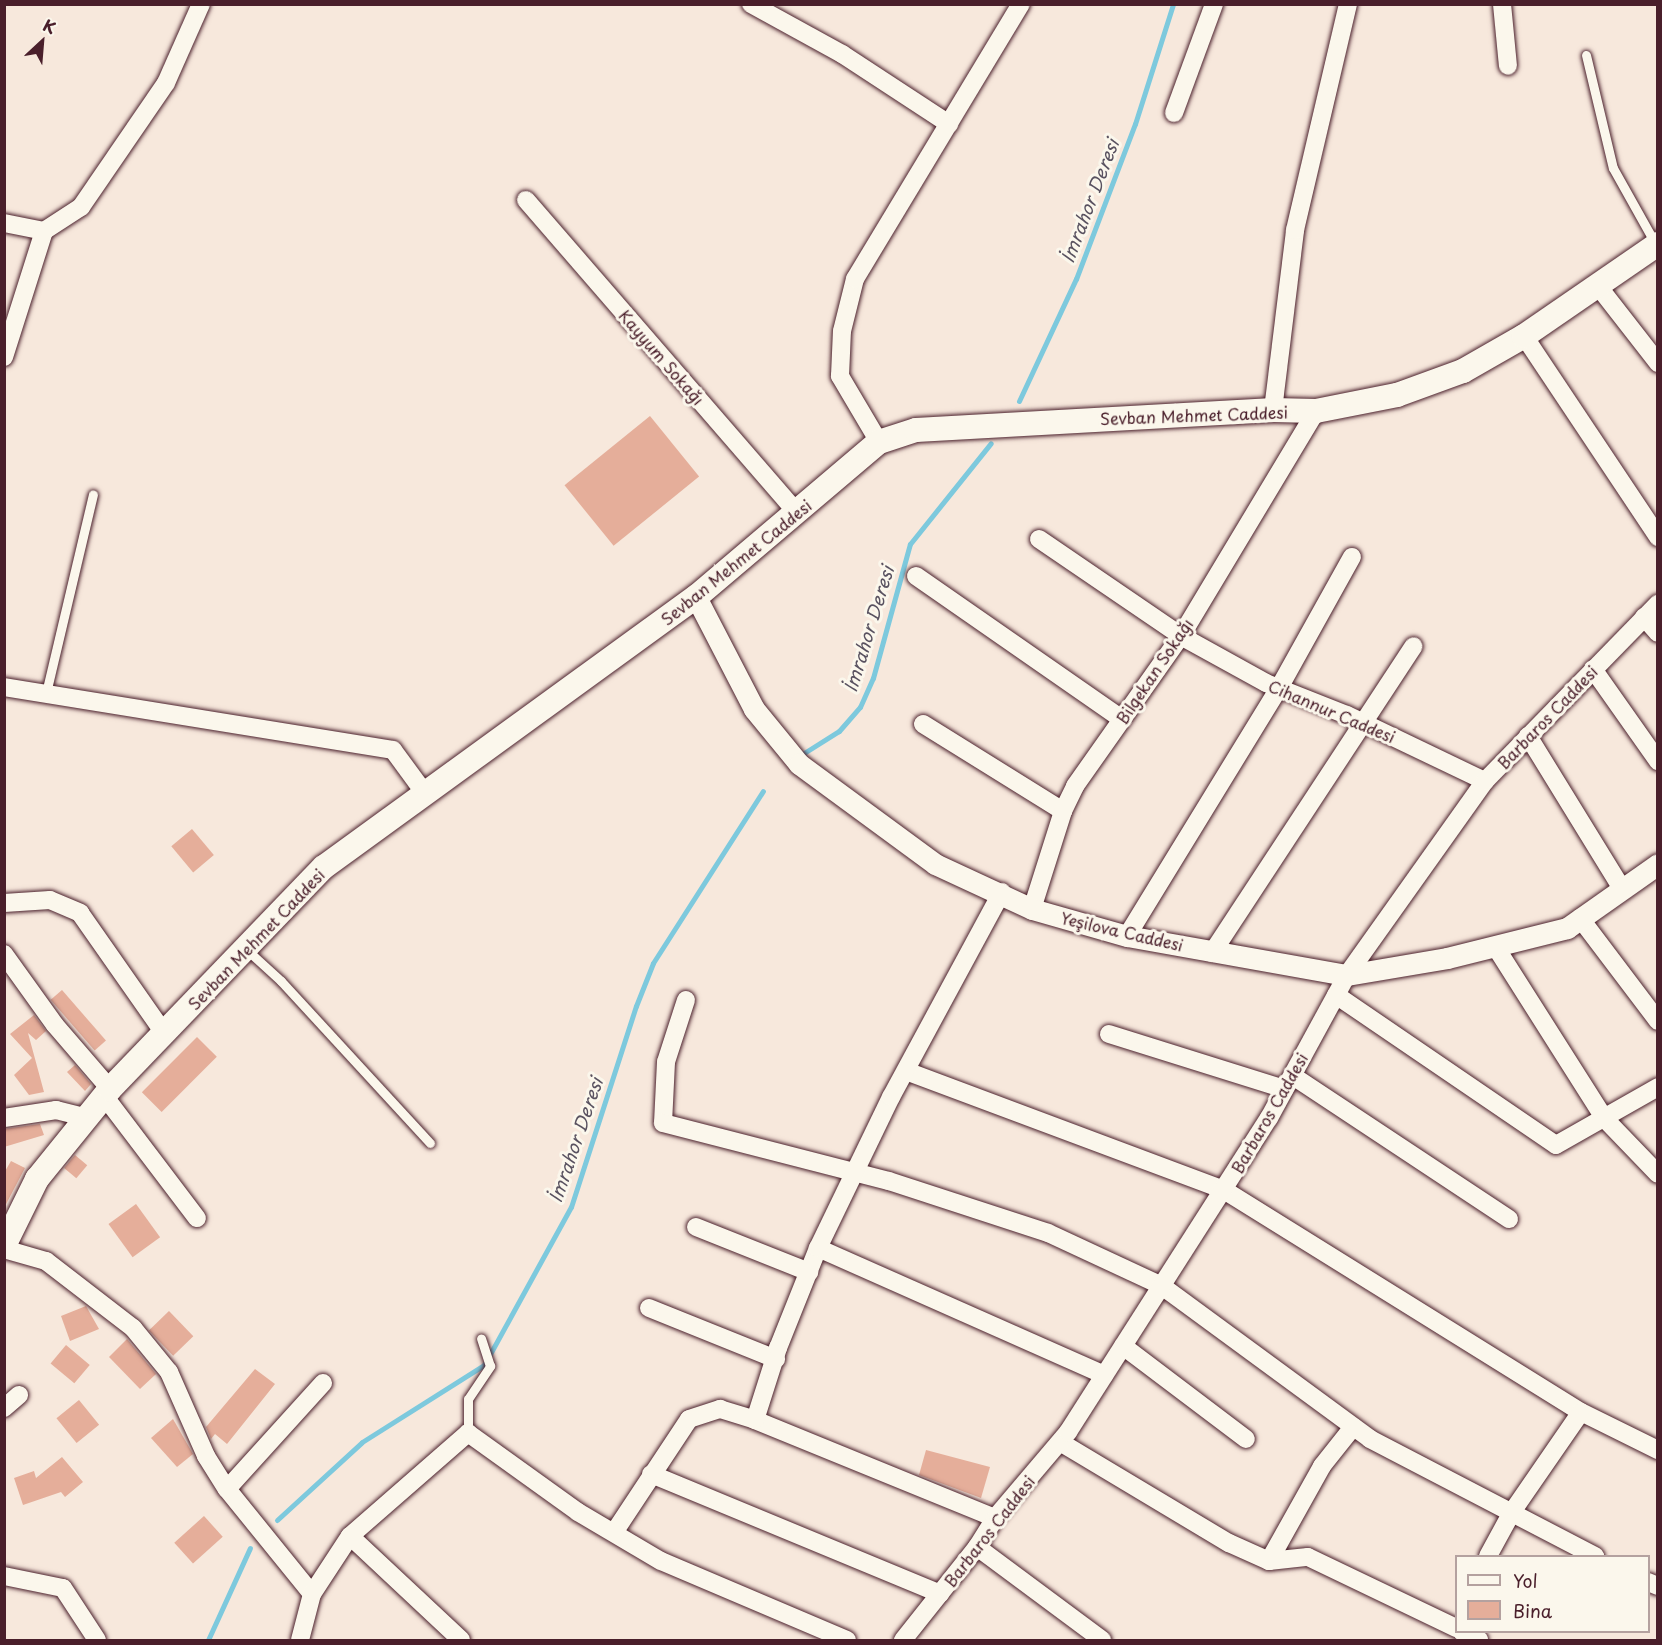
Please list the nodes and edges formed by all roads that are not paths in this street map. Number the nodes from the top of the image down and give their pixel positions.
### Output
1 (201, 4) edge
2 (751, 4) edge
3 (1022, 4) edge
4 (1214, 4) edge
5 (1348, 4) edge
6 (1502, 4) edge
7 (1586, 56) dead end
8 (1508, 66) dead end
9 (1174, 113) dead end
10 (949, 124) junction
11 (526, 200) dead end
12 (4, 224) edge
13 (44, 231) junction
14 (1657, 244) edge
15 (1598, 286) junction
16 (1524, 336) junction
17 (4, 357) edge
18 (1658, 363) edge
19 (1274, 410) junction
20 (1316, 411) junction
21 (879, 442) junction
22 (93, 494) dead end
23 (798, 514) junction
24 (1658, 537) edge
25 (1039, 539) dead end
26 (1352, 557) dead end
27 (916, 576) dead end
28 (696, 597) junction
29 (1651, 611) edge
30 (1658, 633) edge
31 (1181, 636) junction
32 (1414, 646) dead end
33 (1593, 669) junction
34 (4, 687) edge
35 (1279, 688) junction
36 (46, 693) junction
37 (1122, 719) junction
38 (1364, 723) junction
39 (923, 724) dead end
40 (1528, 736) junction
41 (1658, 761) edge
42 (1485, 781) junction
43 (426, 795) junction
44 (1063, 811) junction
45 (1658, 864) edge
46 (1622, 889) junction
47 (1002, 892) junction
48 (4, 903) edge
49 (1032, 909) junction
50 (1580, 918) junction
51 (1127, 936) junction
52 (1496, 946) junction
53 (246, 949) junction
54 (1212, 953) junction
55 (4, 954) edge
56 (1347, 975) junction
57 (1336, 995) junction
58 (686, 1000) dead end
59 (1658, 1021) edge
60 (164, 1033) junction
61 (1109, 1034) dead end
62 (906, 1071) junction
63 (1289, 1082) junction
64 (1658, 1087) edge
65 (107, 1093) junction
66 (4, 1118) edge
67 (88, 1118) junction
68 (1605, 1119) junction
69 (430, 1143) dead end
70 (856, 1173) junction
71 (1658, 1174) edge
72 (1224, 1190) junction
73 (197, 1218) dead end
74 (1509, 1219) dead end
75 (696, 1227) dead end
76 (4, 1247) edge
77 (818, 1248) junction
78 (809, 1272) junction
79 (1162, 1286) junction
80 (649, 1308) dead end
81 (481, 1338) dead end
82 (1123, 1346) junction
83 (776, 1359) junction
84 (1104, 1375) junction
85 (323, 1383) dead end
86 (19, 1395) dead end
87 (4, 1408) edge
88 (1581, 1412) junction
89 (755, 1420) junction
90 (1353, 1426) junction
91 (468, 1433) junction
92 (1246, 1439) dead end
93 (1060, 1442) junction
94 (1658, 1450) edge
95 (651, 1474) junction
96 (227, 1489) junction
97 (1512, 1512) junction
98 (995, 1518) junction
99 (615, 1532) junction
100 (350, 1536) junction
101 (977, 1547) junction
102 (1489, 1555) edge
103 (1591, 1555) edge
104 (1269, 1561) junction
105 (4, 1576) edge
106 (312, 1594) junction
107 (940, 1594) junction
108 (1455, 1629) edge
109 (1463, 1633) edge
110 (97, 1641) edge
111 (300, 1641) edge
112 (461, 1641) edge
113 (847, 1641) edge
114 (903, 1641) edge
115 (1102, 1641) edge
116 (1479, 1641) edge

1 - 13 street
2 - 10 street
3 - 10 street
4 - 9 street
5 - 19 street
6 - 8 street
7 - 14 lane
10 - 21 street
11 - 23 street, Kayyum Sokağı
12 - 13 street
13 - 17 street
14 - 15 main road, Sevban Mehmet Caddesi
15 - 16 main road, Sevban Mehmet Caddesi
15 - 18 street
16 - 20 main road, Sevban Mehmet Caddesi
16 - 24 street
19 - 20 main road, Sevban Mehmet Caddesi
19 - 21 main road, Sevban Mehmet Caddesi
20 - 31 street, Bilgekan Sokağı
21 - 23 main road, Sevban Mehmet Caddesi
22 - 36 lane
23 - 28 main road, Sevban Mehmet Caddesi
25 - 31 street, Cihannur Caddesi
26 - 35 street
27 - 37 street
28 - 43 main road, Sevban Mehmet Caddesi
28 - 47 street, Yeşilova Caddesi
29 - 30 street
29 - 33 street, Barbaros Caddesi
31 - 35 street, Cihannur Caddesi
31 - 37 street, Bilgekan Sokağı
32 - 38 street
33 - 40 street, Barbaros Caddesi
33 - 41 street
34 - 36 street
35 - 38 street, Cihannur Caddesi
35 - 51 street
36 - 43 street
37 - 44 street, Bilgekan Sokağı
38 - 42 street, Cihannur Caddesi
38 - 54 street
39 - 44 street
40 - 42 street, Barbaros Caddesi
40 - 46 street
42 - 56 street, Barbaros Caddesi
43 - 53 main road, Sevban Mehmet Caddesi
44 - 49 street, Bilgekan Sokağı
45 - 46 street, Yeşilova Caddesi
46 - 50 street, Yeşilova Caddesi
47 - 49 street, Yeşilova Caddesi
47 - 62 street
48 - 60 street
49 - 51 street, Yeşilova Caddesi
50 - 52 street, Yeşilova Caddesi
50 - 59 street
51 - 54 street, Yeşilova Caddesi
52 - 56 street, Yeşilova Caddesi
52 - 68 street
53 - 60 main road, Sevban Mehmet Caddesi
53 - 69 lane
54 - 56 street, Yeşilova Caddesi
55 - 65 street
56 - 57 street, Barbaros Caddesi
57 - 63 street, Barbaros Caddesi
57 - 68 street
58 - 70 street
60 - 65 main road, Sevban Mehmet Caddesi
61 - 63 street
62 - 70 street
62 - 72 street
63 - 72 street, Barbaros Caddesi
63 - 74 street
64 - 68 street
65 - 67 main road, Sevban Mehmet Caddesi
65 - 73 street
66 - 67 street
67 - 76 main road, Sevban Mehmet Caddesi
68 - 71 street
70 - 77 street
70 - 79 street
72 - 79 street, Barbaros Caddesi
72 - 88 street
75 - 78 street
76 - 96 street
77 - 78 street
77 - 84 street
78 - 83 street
79 - 82 street, Barbaros Caddesi
79 - 90 street
80 - 83 street
81 - 91 lane
82 - 84 street, Barbaros Caddesi
82 - 92 street
83 - 89 street
84 - 93 street, Barbaros Caddesi
85 - 96 street
86 - 87 street
88 - 94 street
88 - 97 street
89 - 95 street
89 - 98 street
90 - 97 street
90 - 104 street
91 - 99 street
91 - 100 street
93 - 98 street, Barbaros Caddesi
93 - 104 street
95 - 99 street
95 - 107 street
96 - 106 street
97 - 102 street
97 - 103 street
98 - 101 street, Barbaros Caddesi
99 - 113 street
100 - 106 street
100 - 112 street
101 - 107 street, Barbaros Caddesi
101 - 115 street
104 - 108 street
105 - 110 street
106 - 111 street
107 - 114 street, Barbaros Caddesi
109 - 116 street

